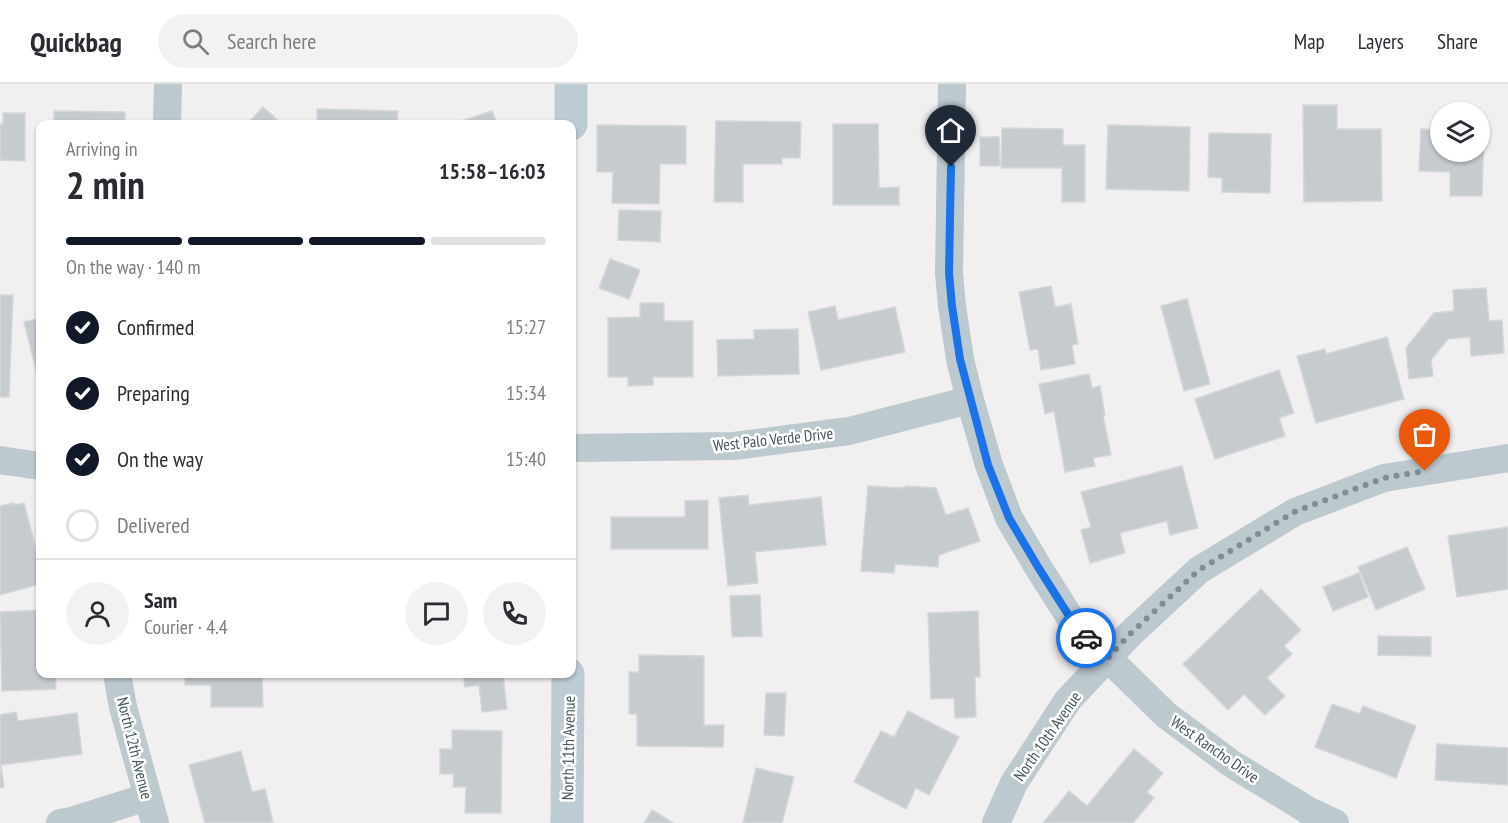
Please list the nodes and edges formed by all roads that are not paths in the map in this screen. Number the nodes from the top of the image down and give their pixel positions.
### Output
1 (168, 84) edge
2 (571, 84) edge
3 (952, 84) edge
4 (167, 120) edge
5 (571, 120) edge
6 (970, 400) junction
7 (576, 448) edge
8 (1508, 458) edge
9 (0, 460) edge
10 (36, 465) edge
11 (1107, 659) junction
12 (118, 678) edge
13 (568, 678) edge
14 (151, 810) edge
15 (60, 823) edge
16 (567, 823) edge
17 (996, 823) edge
18 (1335, 823) edge

1 - 4 street
2 - 5 street
3 - 6 street
6 - 7 street, West Palo Verde Drive
6 - 11 street
8 - 11 street
9 - 10 street
11 - 17 street, North 10th Avenue
11 - 18 street, West Rancho Drive
12 - 14 street, North 12th Avenue
13 - 16 street, North 11th Avenue
14 - 15 street

